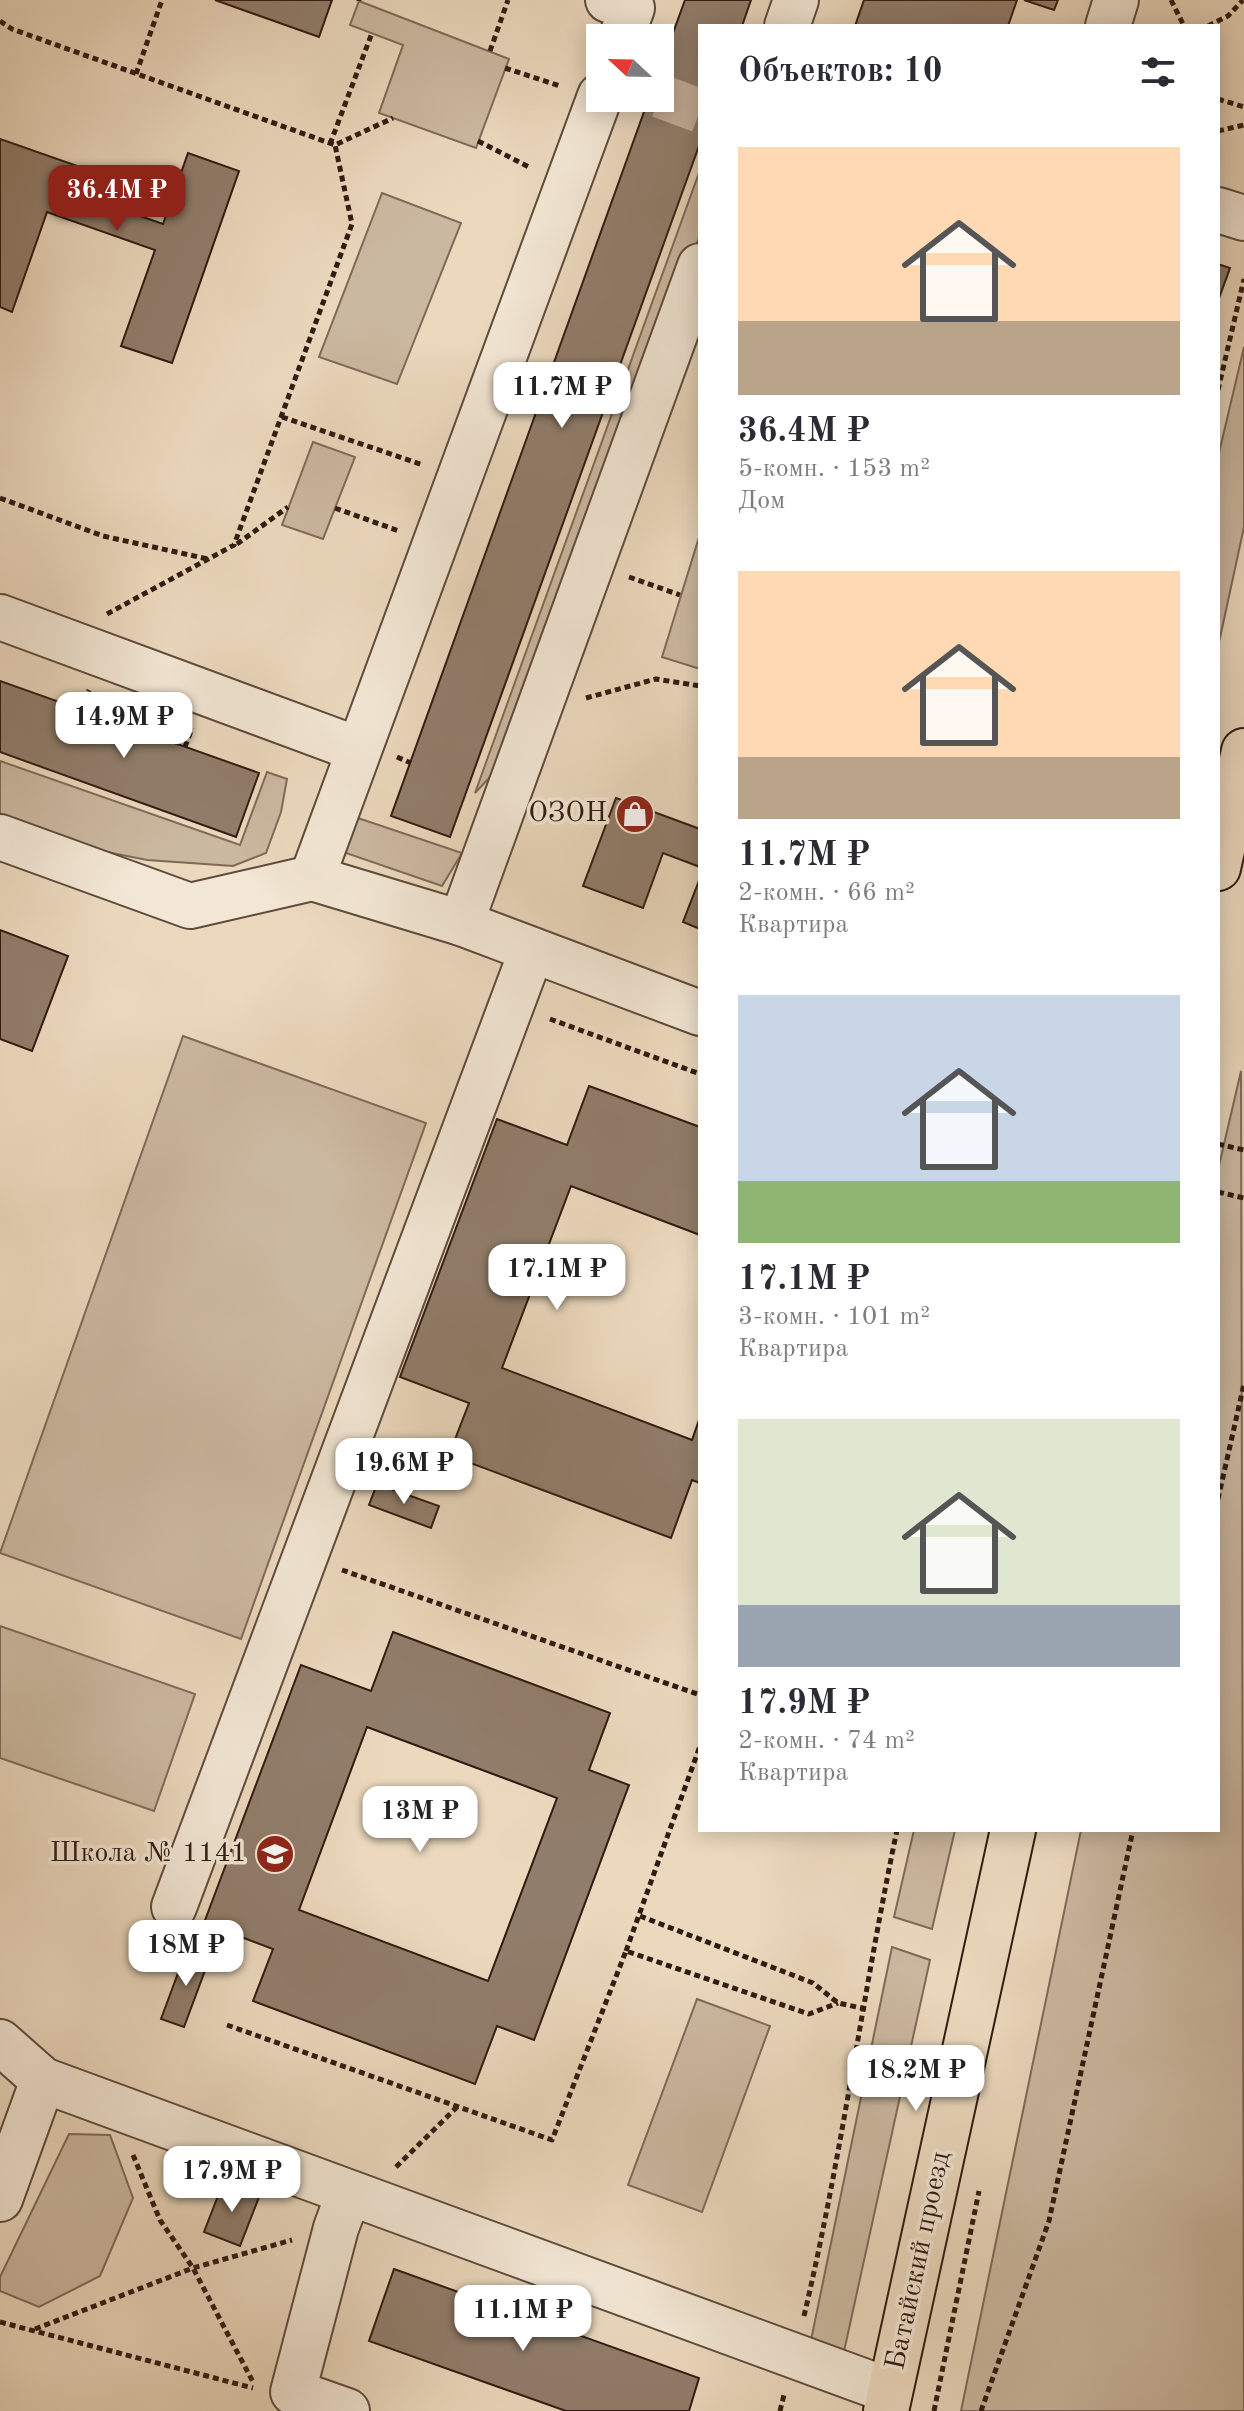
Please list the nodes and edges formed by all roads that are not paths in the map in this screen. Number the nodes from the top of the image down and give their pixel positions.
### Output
1 (608, 0) edge
2 (796, 0) edge
3 (1116, 0) edge
4 (626, 24) edge
5 (788, 24) edge
6 (1109, 24) edge
7 (594, 112) edge
8 (1220, 211) edge
9 (1244, 218) edge
10 (698, 272) edge
11 (0, 617) edge
12 (357, 749) junction
13 (1244, 751) edge
14 (0, 837) edge
15 (1220, 859) edge
16 (312, 878) junction
17 (461, 923) junction
18 (532, 950) junction
19 (698, 1012) edge
20 (1013, 1832) edge
21 (174, 1907) dead end
22 (0, 2042) edge
23 (43, 2080) junction
24 (0, 2199) edge
25 (350, 2206) junction
26 (888, 2401) edge
27 (347, 2411) edge

1 - 4 lane
2 - 5 lane
3 - 6 lane
7 - 12 lane
8 - 9 lane
10 - 17 lane
11 - 12 lane
12 - 16 lane
13 - 15 main road
14 - 16 lane
16 - 17 lane
17 - 18 lane
18 - 19 lane
18 - 21 lane
20 - 26 main road, Батайский проезд
22 - 23 lane
23 - 24 lane
23 - 25 lane
25 - 26 lane
25 - 27 lane

